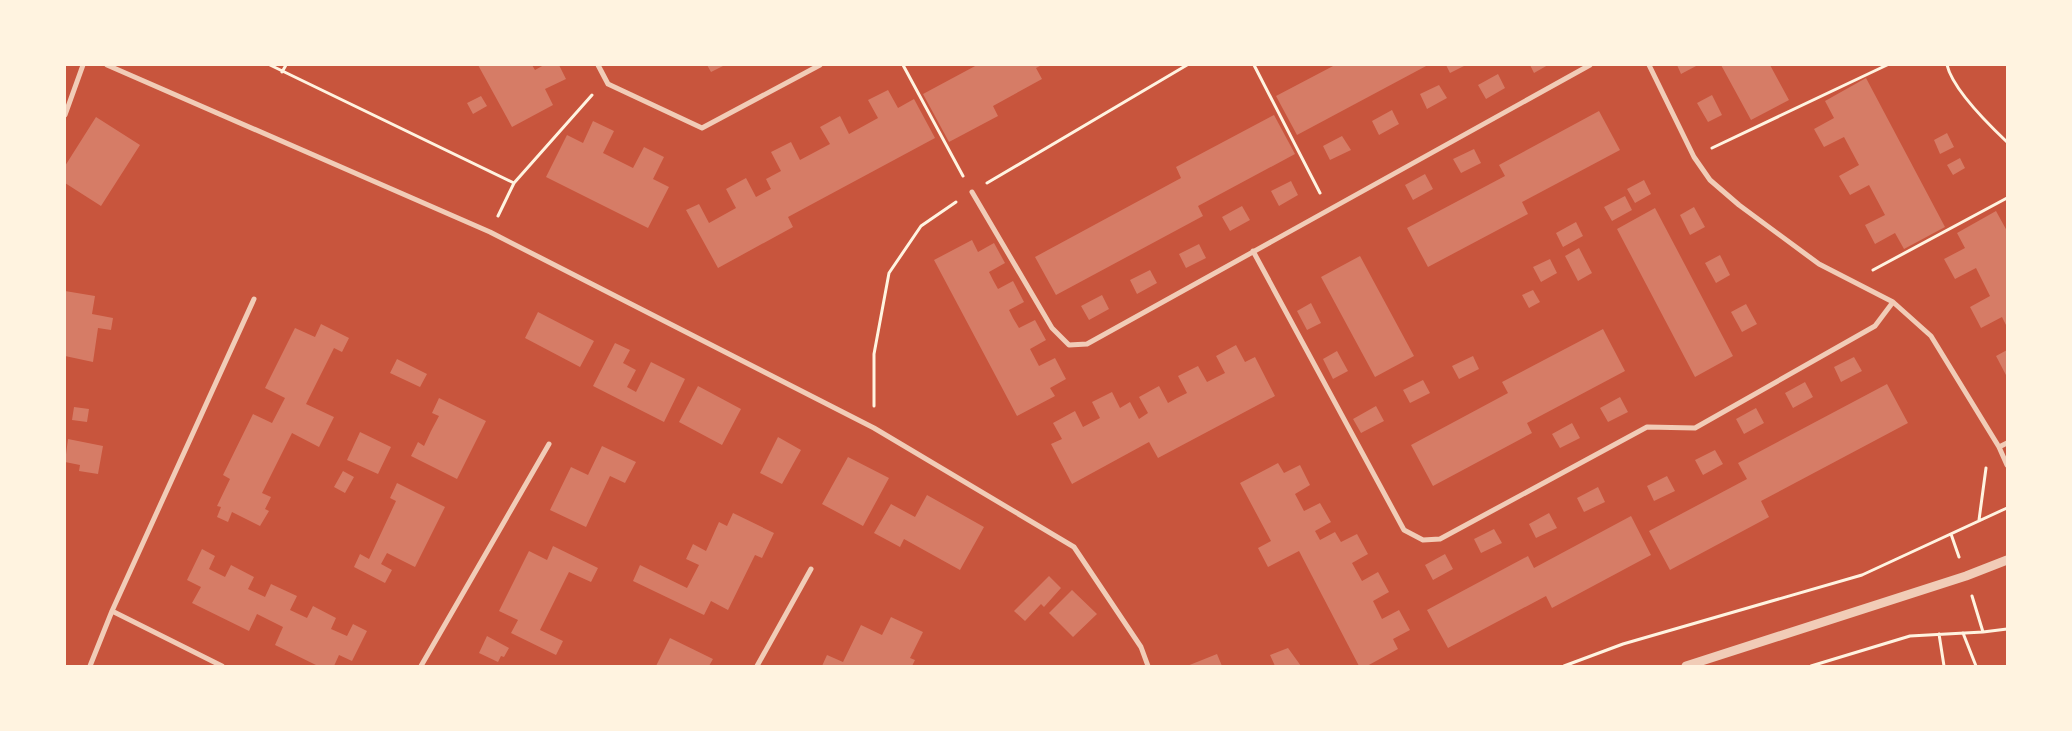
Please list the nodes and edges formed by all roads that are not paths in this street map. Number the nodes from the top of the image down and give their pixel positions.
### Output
1 (83, 65) edge
2 (107, 65) edge
3 (598, 65) edge
4 (820, 65) edge
5 (1590, 65) edge
6 (1649, 65) edge
7 (65, 115) edge
8 (972, 192) road end
9 (1253, 251) junction
10 (254, 299) dead end
11 (1893, 302) junction
12 (2007, 443) edge
13 (549, 444) dead end
14 (1999, 447) junction
15 (2007, 466) edge
16 (2007, 560) edge
17 (810, 569) dead end
18 (112, 611) junction
19 (90, 666) edge
20 (222, 666) edge
21 (421, 666) edge
22 (757, 666) edge
23 (1148, 666) edge
24 (1686, 666) edge

1 - 7 street
2 - 23 street
3 - 4 street
5 - 9 street
6 - 11 street
8 - 9 street
9 - 11 street
10 - 18 street
11 - 14 street
12 - 14 street
13 - 21 street
14 - 15 street
16 - 24 street
17 - 22 street
18 - 19 street
18 - 20 street

